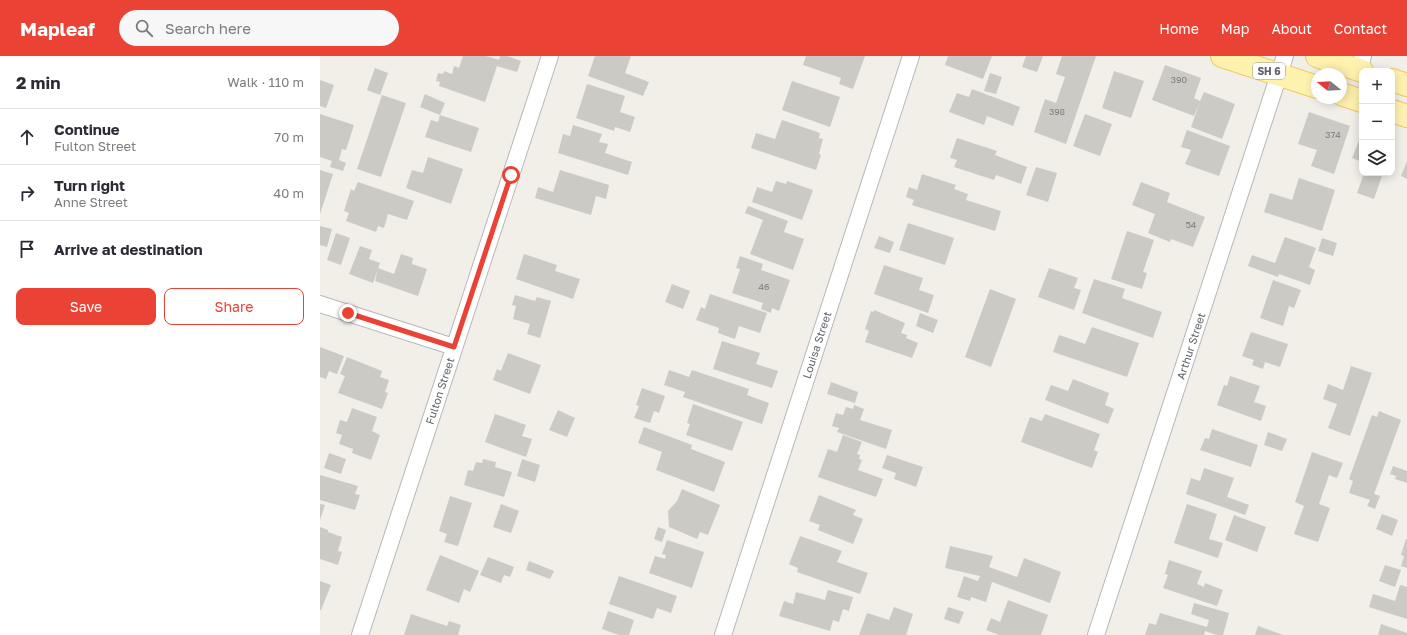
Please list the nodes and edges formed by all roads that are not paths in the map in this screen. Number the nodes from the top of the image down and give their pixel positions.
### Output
1 (550, 56) edge
2 (911, 56) edge
3 (1222, 56) edge
4 (1317, 56) edge
5 (1282, 65) edge
6 (1362, 66) edge
7 (1395, 81) edge
8 (1311, 83) edge
9 (1407, 85) edge
10 (1347, 96) edge
11 (1359, 100) edge
12 (1395, 112) edge
13 (1407, 116) edge
14 (320, 304) edge
15 (454, 347) junction
16 (360, 635) edge
17 (723, 635) edge
18 (1096, 635) edge

1 - 15 street, Fulton Street
2 - 17 street, Louisa Street
3 - 5 main road, SH 6
4 - 6 main road
5 - 8 main road, SH 6
5 - 18 street, Arthur Street
7 - 9 main road
10 - 11 main road
12 - 13 main road
14 - 15 street
15 - 16 street, Fulton Street

